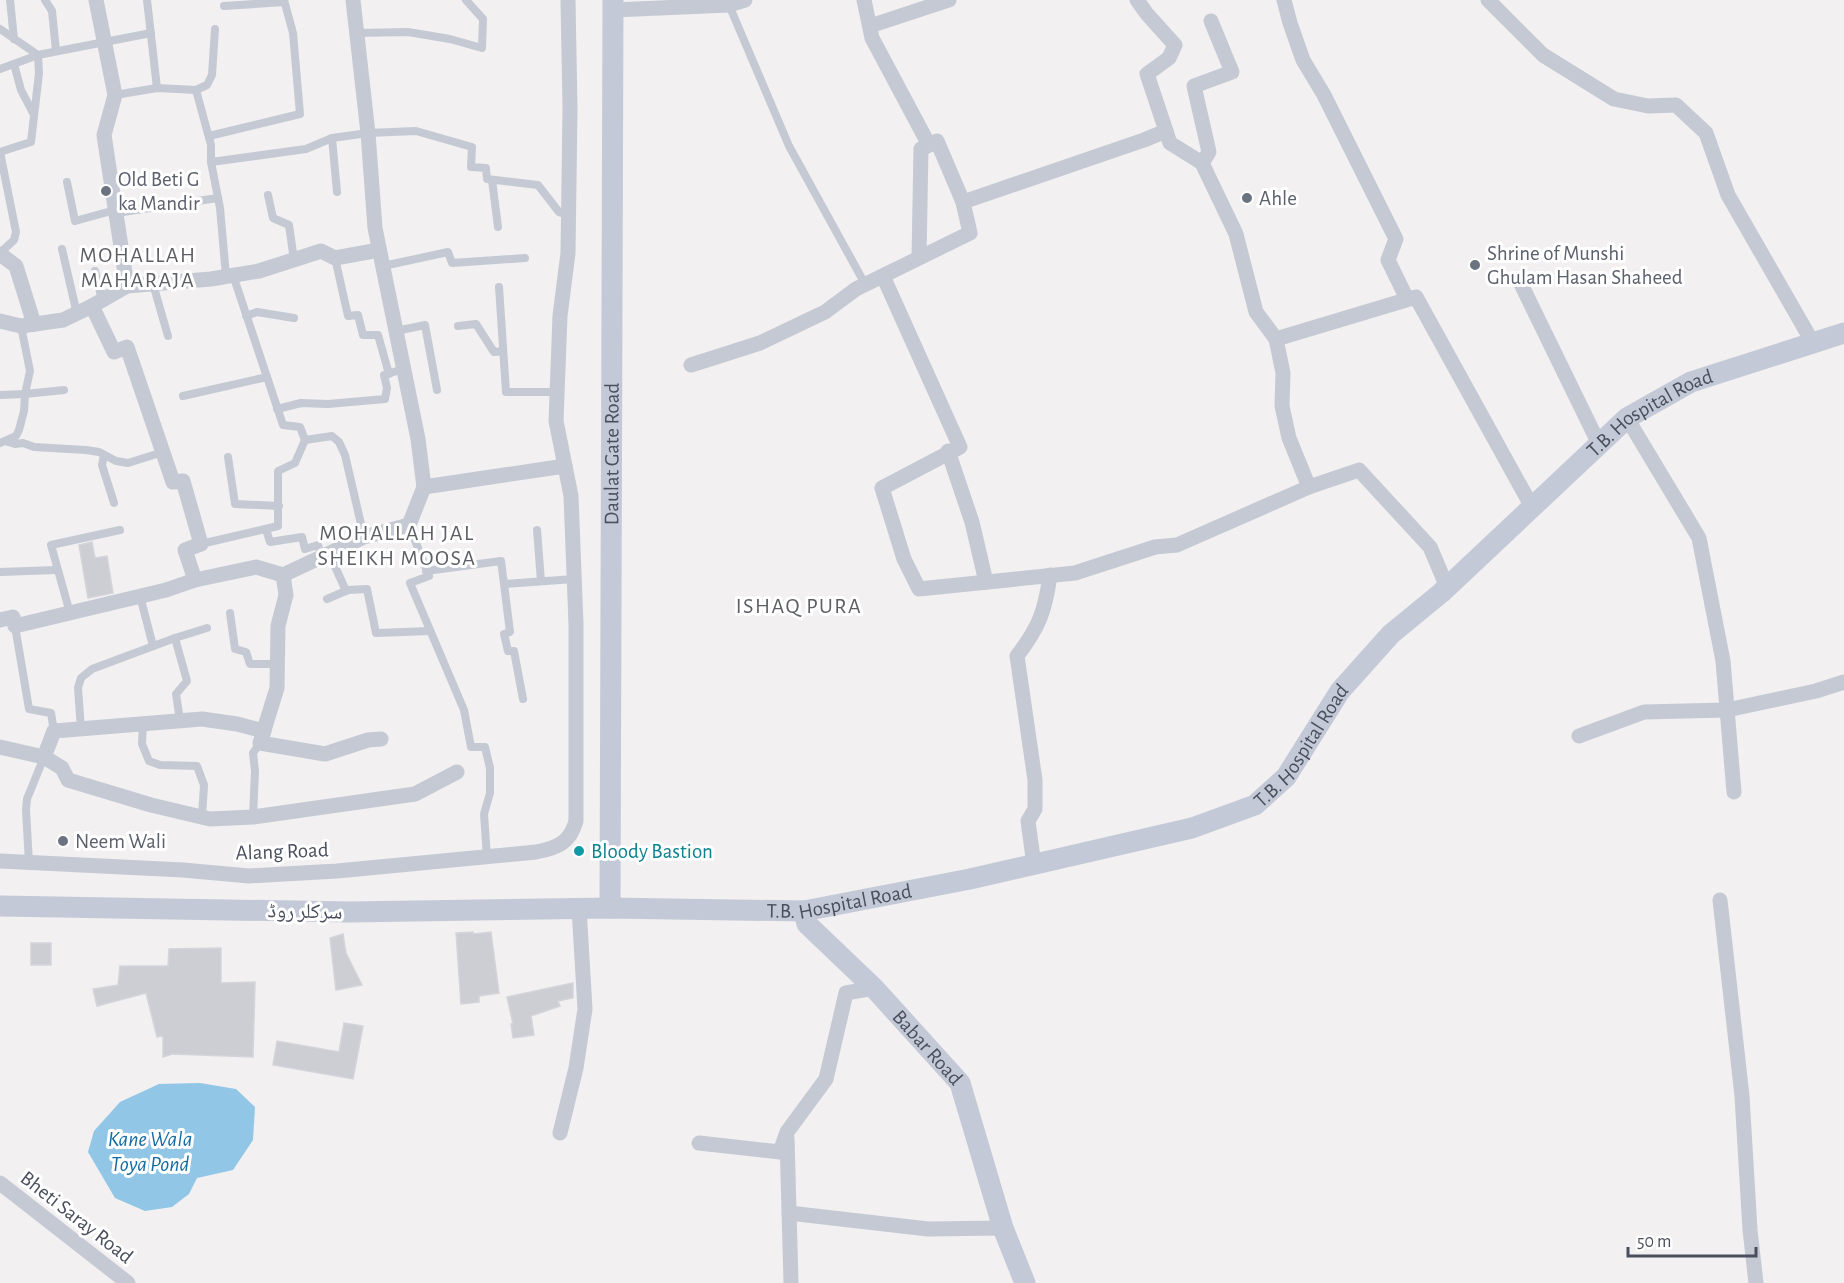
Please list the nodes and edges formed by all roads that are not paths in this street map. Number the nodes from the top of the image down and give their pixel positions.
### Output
1 (10, 0) edge
2 (45, 0) edge
3 (96, 0) edge
4 (147, 0) edge
5 (353, 0) edge
6 (466, 0) edge
7 (568, 0) edge
8 (745, 0) edge
9 (864, 0) edge
10 (949, 0) edge
11 (1137, 0) edge
12 (1284, 0) edge
13 (1488, 0) edge
14 (284, 1) edge
15 (613, 5) edge
16 (729, 5) junction
17 (224, 6) dead end
18 (1211, 21) dead end
19 (870, 26) junction
20 (0, 29) edge
21 (215, 29) dead end
22 (151, 33) junction
23 (357, 33) junction
24 (14, 39) junction
25 (104, 40) junction
26 (56, 51) junction
27 (38, 55) junction
28 (14, 63) junction
29 (0, 69) edge
30 (157, 88) junction
31 (196, 90) junction
32 (115, 95) junction
33 (34, 114) junction
34 (1166, 131) junction
35 (368, 133) junction
36 (209, 136) junction
37 (332, 138) junction
38 (929, 145) junction
39 (0, 152) edge
40 (211, 162) junction
41 (1202, 163) junction
42 (492, 180) junction
43 (68, 182) dead end
44 (337, 192) dead end
45 (268, 195) dead end
46 (218, 198) junction
47 (963, 202) junction
48 (116, 212) junction
49 (569, 216) junction
50 (498, 227) dead end
51 (62, 249) dead end
52 (380, 250) junction
53 (0, 254) edge
54 (335, 258) junction
55 (525, 258) dead end
56 (919, 258) junction
57 (294, 260) junction
58 (383, 266) junction
59 (95, 271) dead end
60 (229, 275) junction
61 (883, 276) junction
62 (153, 284) junction
63 (865, 284) junction
64 (1521, 284) dead end
65 (127, 286) junction
66 (499, 287) dead end
67 (1407, 299) junction
68 (97, 303) junction
69 (77, 314) junction
70 (246, 316) junction
71 (294, 318) dead end
72 (0, 321) edge
73 (27, 325) junction
74 (458, 326) dead end
75 (396, 331) junction
76 (1844, 333) edge
77 (168, 336) dead end
78 (1276, 339) junction
79 (1813, 343) junction
80 (503, 351) junction
81 (691, 365) dead end
82 (396, 371) junction
83 (267, 377) junction
84 (64, 390) dead end
85 (436, 390) dead end
86 (557, 392) junction
87 (0, 394) edge
88 (25, 394) junction
89 (183, 396) dead end
90 (277, 409) junction
91 (1627, 418) junction
92 (305, 440) junction
93 (3, 442) edge
94 (1599, 444) junction
95 (948, 451) junction
96 (163, 452) junction
97 (104, 455) junction
98 (228, 458) dead end
99 (565, 466) junction
100 (424, 487) junction
101 (1309, 487) junction
102 (114, 503) dead end
103 (279, 506) junction
104 (1532, 507) junction
105 (409, 525) junction
106 (266, 529) junction
107 (120, 530) dead end
108 (537, 530) dead end
109 (364, 537) junction
110 (201, 544) junction
111 (326, 555) junction
112 (57, 570) junction
113 (426, 571) junction
114 (0, 572) edge
115 (283, 575) junction
116 (1050, 575) junction
117 (574, 579) junction
118 (195, 580) junction
119 (541, 581) junction
120 (986, 582) junction
121 (504, 584) junction
122 (1447, 587) junction
123 (346, 591) junction
124 (140, 596) junction
125 (327, 599) dead end
126 (70, 613) junction
127 (230, 613) dead end
128 (0, 620) edge
129 (15, 626) junction
130 (207, 628) dead end
131 (430, 631) junction
132 (175, 638) junction
133 (153, 646) junction
134 (277, 664) junction
135 (1844, 682) edge
136 (523, 699) dead end
137 (1726, 710) junction
138 (180, 720) junction
139 (142, 723) junction
140 (81, 729) junction
141 (54, 731) junction
142 (1579, 736) dead end
143 (262, 737) junction
144 (381, 739) dead end
145 (0, 747) edge
146 (44, 757) junction
147 (458, 772) dead end
148 (1734, 792) dead end
149 (202, 817) junction
150 (253, 817) junction
151 (487, 856) junction
152 (0, 861) edge
153 (29, 863) junction
154 (1034, 865) junction
155 (1720, 900) dead end
156 (0, 906) edge
157 (579, 908) junction
158 (610, 908) junction
159 (804, 911) junction
160 (874, 988) junction
161 (787, 1132) junction
162 (560, 1133) dead end
163 (699, 1143) dead end
164 (0, 1184) edge
165 (789, 1213) junction
166 (1004, 1228) junction
167 (128, 1283) edge
168 (791, 1283) edge
169 (1025, 1283) edge
170 (1756, 1283) edge

1 - 24 lane
2 - 26 lane
3 - 25 street
4 - 22 lane
5 - 23 street
6 - 23 lane
7 - 49 street
8 - 16 street
9 - 19 street
10 - 19 street
11 - 34 street
12 - 67 street
13 - 79 street
14 - 17 lane
14 - 36 lane
15 - 16 street
15 - 158 main road, Daulat Gate Road
16 - 63 lane
18 - 41 street
19 - 38 street
20 - 24 lane
21 - 31 lane
22 - 25 lane
22 - 30 lane
23 - 35 street
24 - 27 lane
25 - 26 lane
25 - 32 street
26 - 27 lane
27 - 28 lane
27 - 33 lane
28 - 29 lane
28 - 33 lane
30 - 31 lane
30 - 32 lane
31 - 36 lane
32 - 48 street
33 - 39 lane
34 - 41 street
34 - 47 street
35 - 37 lane
35 - 42 lane
35 - 52 street
36 - 40 lane
37 - 40 lane
37 - 44 lane
38 - 47 street
38 - 56 street
39 - 53 lane
40 - 46 lane
41 - 78 street
42 - 49 lane
42 - 50 lane
43 - 48 lane
45 - 57 lane
46 - 48 lane
46 - 60 lane
47 - 56 street
48 - 65 street
49 - 86 street
51 - 69 lane
52 - 54 street
52 - 58 street
53 - 73 street
54 - 57 street
54 - 82 lane
55 - 58 lane
56 - 61 street
57 - 60 street
58 - 75 street
59 - 68 lane
60 - 62 street
60 - 70 lane
61 - 63 street
61 - 95 street
62 - 65 street
62 - 77 lane
63 - 81 street
64 - 94 street
65 - 68 street
66 - 80 lane
67 - 78 street
67 - 104 street
68 - 69 street
68 - 96 street
69 - 73 street
70 - 71 lane
70 - 83 lane
72 - 73 street
73 - 88 lane
74 - 80 lane
75 - 82 street
75 - 85 lane
76 - 79 main road, T.B. Hospital Road
78 - 101 street
79 - 91 main road, T.B. Hospital Road
80 - 86 lane
82 - 90 lane
82 - 100 street
83 - 89 lane
83 - 90 lane
84 - 88 lane
86 - 99 street
87 - 88 lane
88 - 93 lane
90 - 92 lane
91 - 94 main road, T.B. Hospital Road
91 - 137 street
92 - 103 lane
92 - 109 lane
93 - 97 lane
94 - 104 main road, T.B. Hospital Road
95 - 120 street
95 - 120 street
96 - 97 lane
96 - 110 street
97 - 102 lane
98 - 103 lane
99 - 100 street
99 - 117 street
100 - 105 street
101 - 116 street
101 - 122 street
103 - 106 lane
104 - 122 main road, T.B. Hospital Road
105 - 109 street
105 - 113 lane
106 - 110 lane
106 - 111 lane
107 - 112 lane
108 - 119 lane
109 - 111 street
110 - 118 street
111 - 115 street
111 - 123 lane
112 - 114 lane
112 - 126 lane
113 - 121 lane
113 - 131 lane
115 - 118 street
115 - 134 street
116 - 120 street
116 - 154 street
117 - 119 lane
117 - 151 street, Alang Road
118 - 124 street
119 - 121 lane
121 - 136 lane
122 - 154 main road, T.B. Hospital Road
123 - 125 lane
123 - 131 lane
124 - 126 street
124 - 133 lane
126 - 129 street
127 - 134 lane
128 - 129 street
129 - 141 lane
130 - 132 lane
131 - 151 lane
132 - 133 lane
132 - 138 lane
133 - 140 lane
134 - 143 street
135 - 137 street
137 - 142 street
137 - 148 street
138 - 139 street
138 - 143 street
139 - 140 street
139 - 149 lane
140 - 141 street
141 - 146 street
143 - 144 street
143 - 150 lane
145 - 146 street
146 - 149 street
146 - 153 lane
147 - 150 street
149 - 150 street
151 - 153 street, Alang Road
152 - 153 street, Alang Road
154 - 159 main road, T.B. Hospital Road
155 - 170 street
156 - 157 main road, سرکلر روڈ
157 - 158 main road, سرکلر روڈ
157 - 162 street
158 - 159 main road, T.B. Hospital Road
159 - 160 main road, Babar Road
160 - 161 street
160 - 166 main road, Babar Road
161 - 163 street
161 - 165 street
164 - 167 street, Bheti Saray Road
165 - 166 street
165 - 168 street
166 - 169 main road, Babar Road

